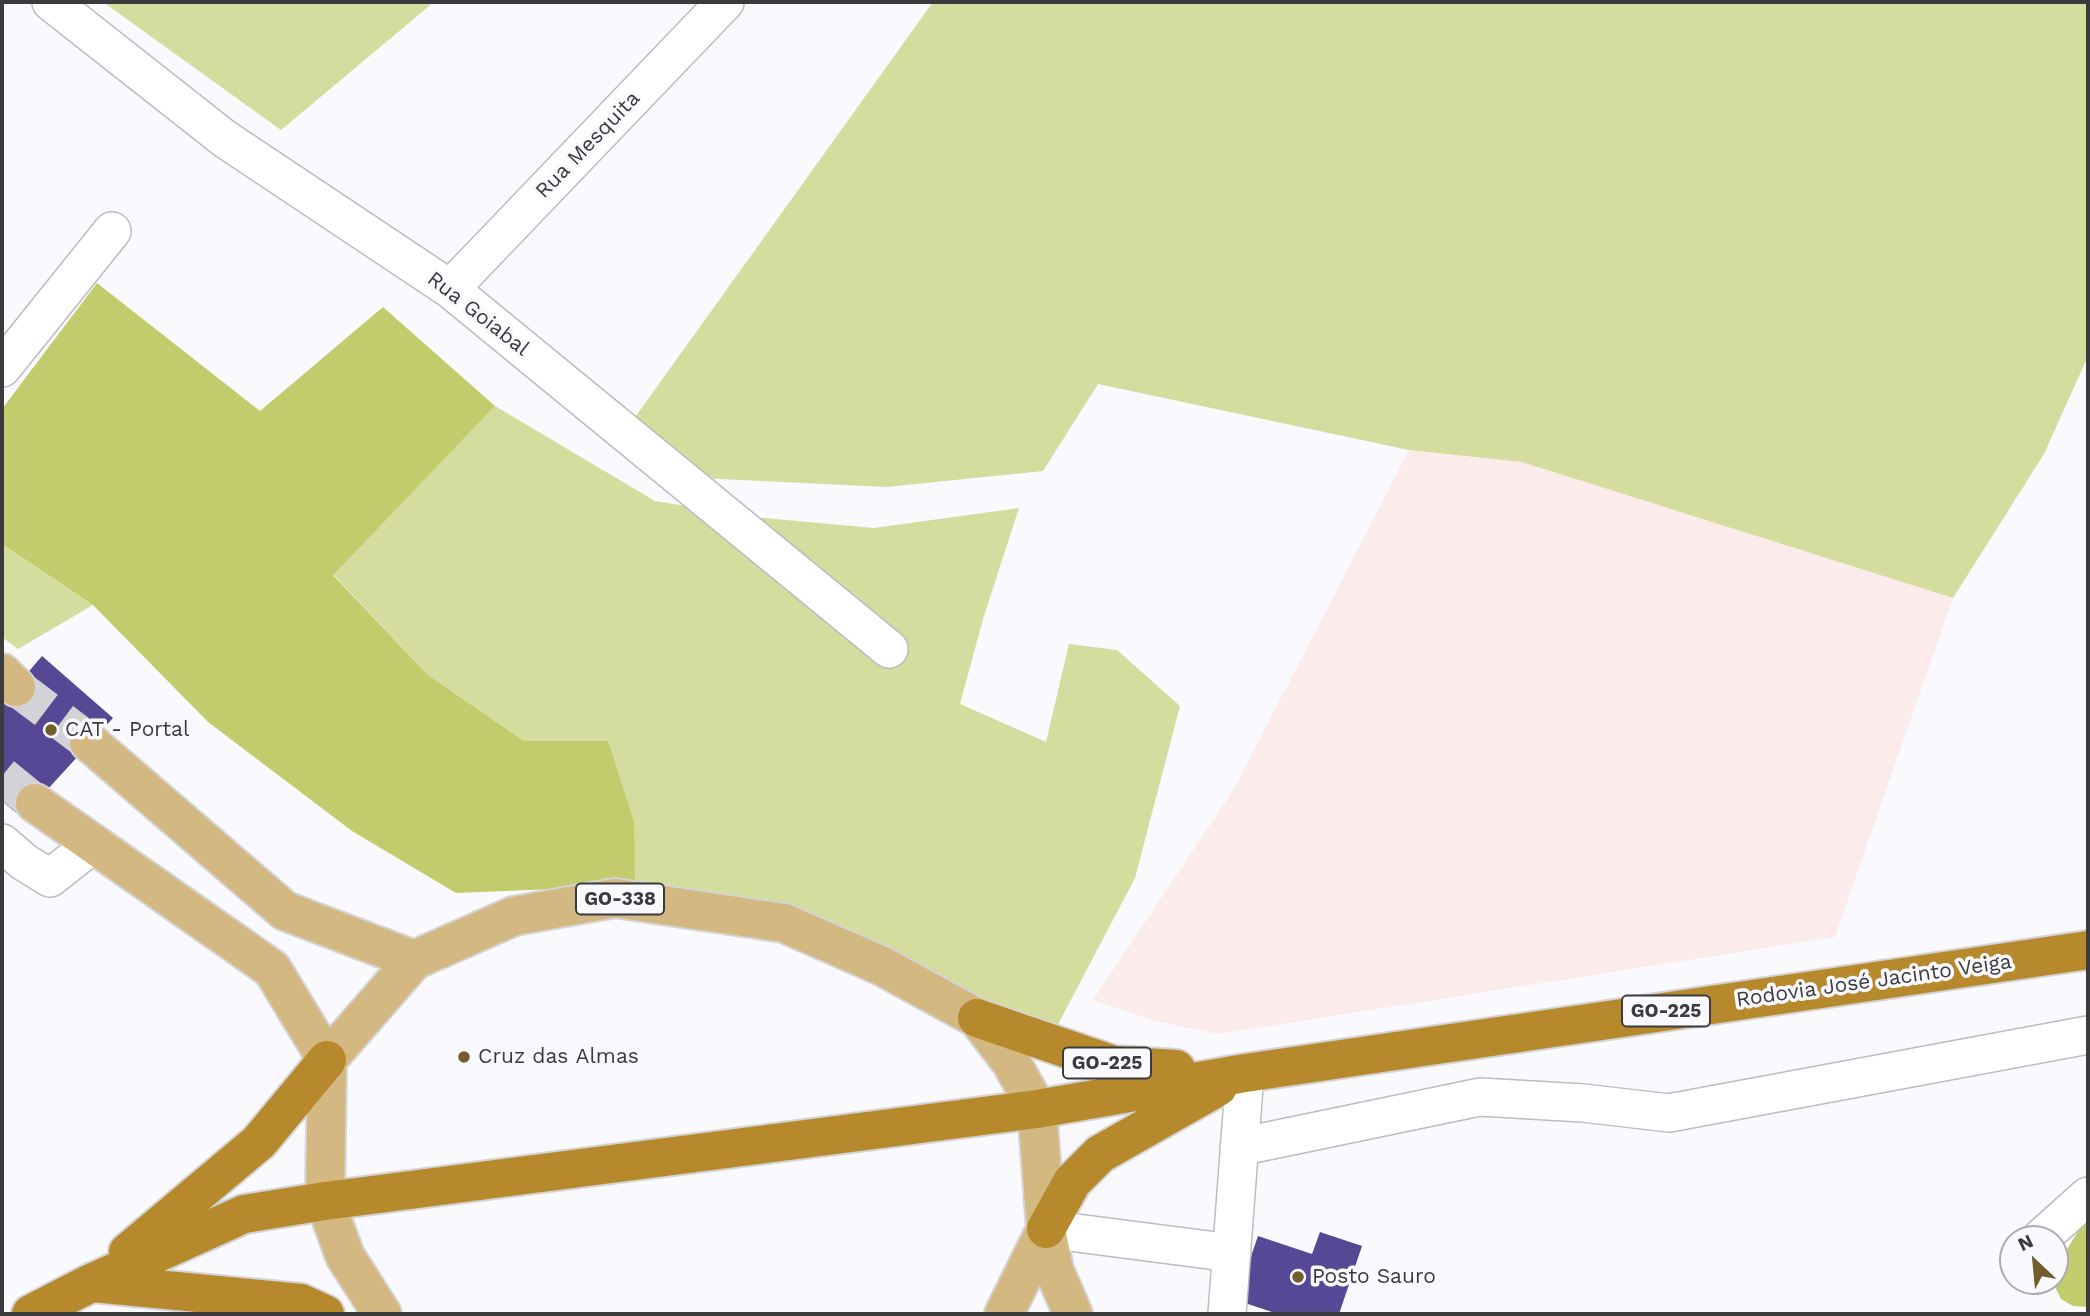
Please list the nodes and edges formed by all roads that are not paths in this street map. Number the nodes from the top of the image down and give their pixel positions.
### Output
1 (51, 2) edge
2 (725, 2) edge
3 (112, 231) dead end
4 (450, 289) junction
5 (2, 368) edge
6 (889, 649) dead end
7 (89, 742) tunnel mouth
8 (35, 803) tunnel mouth
9 (2, 843) edge
10 (93, 844) junction
11 (2088, 950) edge
12 (414, 960) junction
13 (977, 1018) junction
14 (2088, 1035) edge
15 (327, 1060) junction
16 (1245, 1073) junction
17 (1037, 1109) junction
18 (1239, 1146) junction
19 (2088, 1196) edge
20 (325, 1201) junction
21 (2056, 1225) edge
22 (1046, 1229) junction
23 (1232, 1253) junction
24 (91, 1283) junction
25 (31, 1314) edge
26 (325, 1314) edge
27 (382, 1314) edge
28 (1004, 1314) edge
29 (1073, 1314) edge
30 (1227, 1314) edge

1 - 4 street, Rua Goiabal
2 - 4 street, Rua Mesquita
3 - 5 street
4 - 6 street, Rua Goiabal
7 - 12 main road
8 - 10 main road
9 - 10 street
10 - 15 main road
11 - 16 highway, Rodovia José Jacinto Veiga / GO-225
12 - 13 main road, GO-338
12 - 15 main road, GO-338
13 - 16 highway, GO-225
13 - 17 main road, GO-338
14 - 18 street
15 - 20 main road
15 - 24 highway, GO-338
16 - 17 highway
16 - 18 street
16 - 22 highway, GO-225
17 - 20 highway
17 - 22 main road, GO-338
18 - 23 street
19 - 21 street
20 - 24 highway
20 - 27 main road
22 - 23 street
22 - 28 main road
22 - 29 main road, GO-338
23 - 30 street
24 - 25 highway, GO-338
24 - 26 highway

